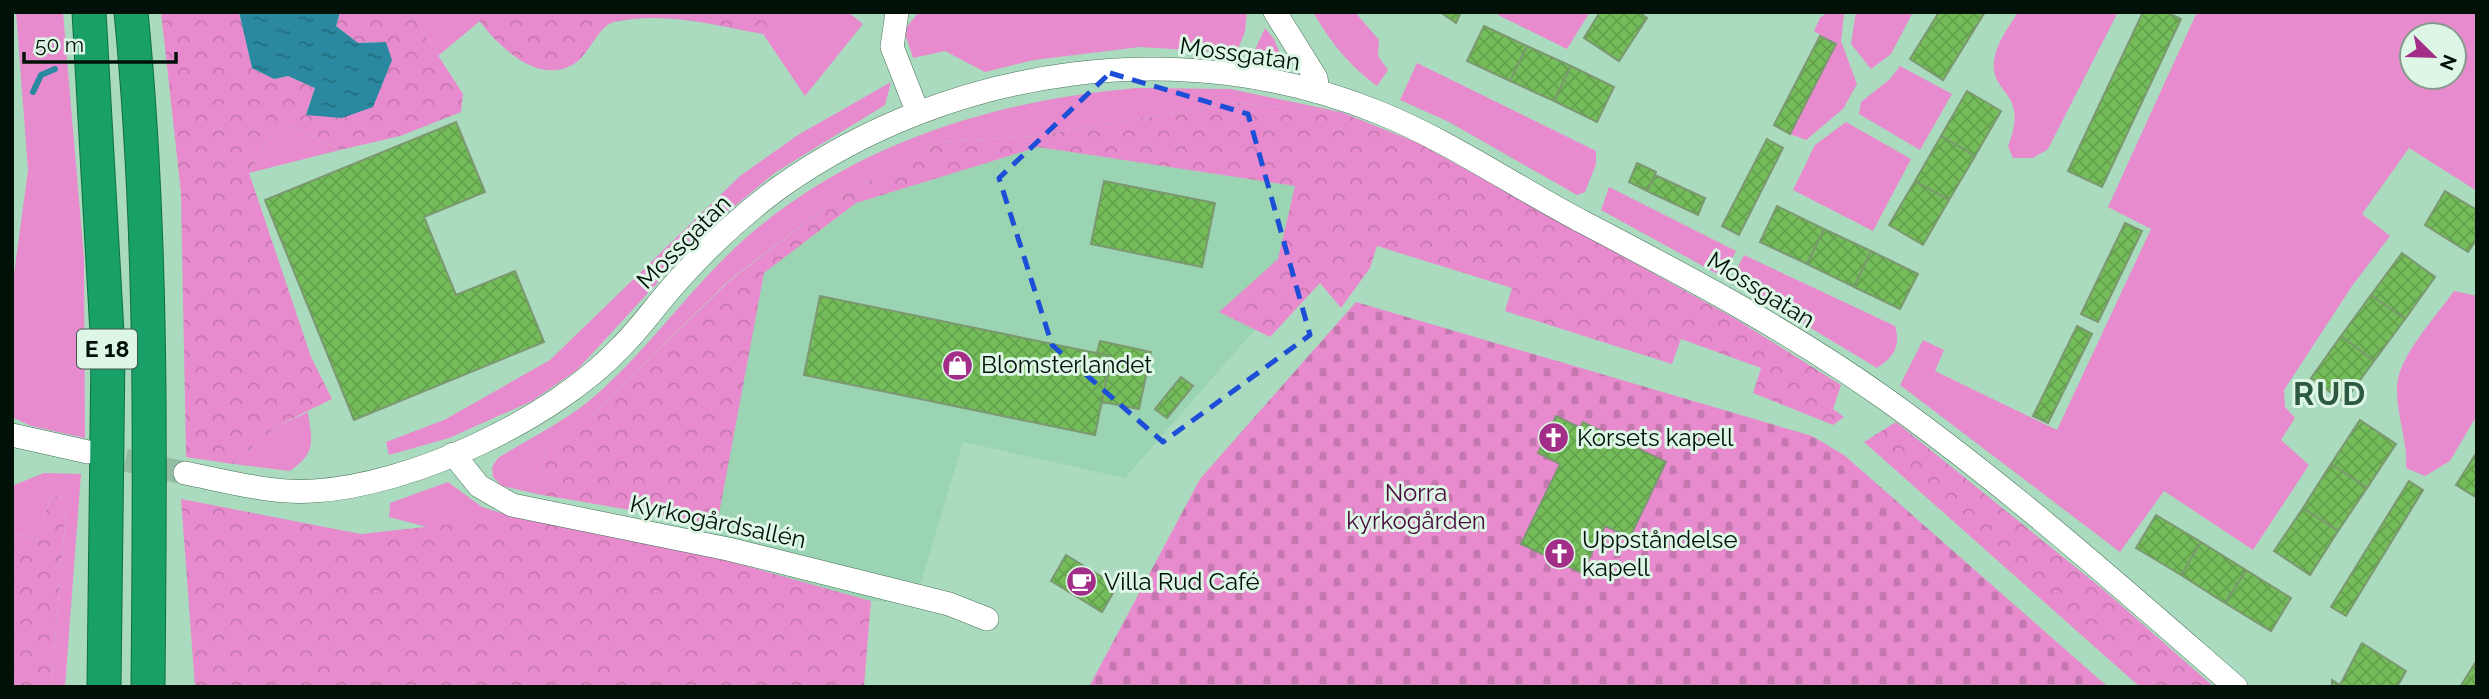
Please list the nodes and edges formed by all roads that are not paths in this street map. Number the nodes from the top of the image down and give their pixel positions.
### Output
1 (89, 12) edge
2 (131, 12) edge
3 (897, 12) edge
4 (1275, 12) edge
5 (1318, 92) junction
6 (918, 113) junction
7 (12, 435) edge
8 (88, 452) tunnel mouth
9 (453, 454) junction
10 (185, 473) tunnel mouth
11 (987, 619) dead end
12 (148, 628) junction
13 (103, 682) edge
14 (148, 687) edge
15 (161, 687) edge
16 (2236, 687) edge

1 - 13 highway, E 18
2 - 12 highway, E 18
3 - 6 street
4 - 5 street
5 - 6 street, Mossgatan
5 - 16 street, Mossgatan
6 - 9 street, Mossgatan
7 - 8 street
9 - 10 street, Mossgatan
9 - 11 street, Kyrkogårdsallén
12 - 14 highway, E 18
12 - 15 highway

